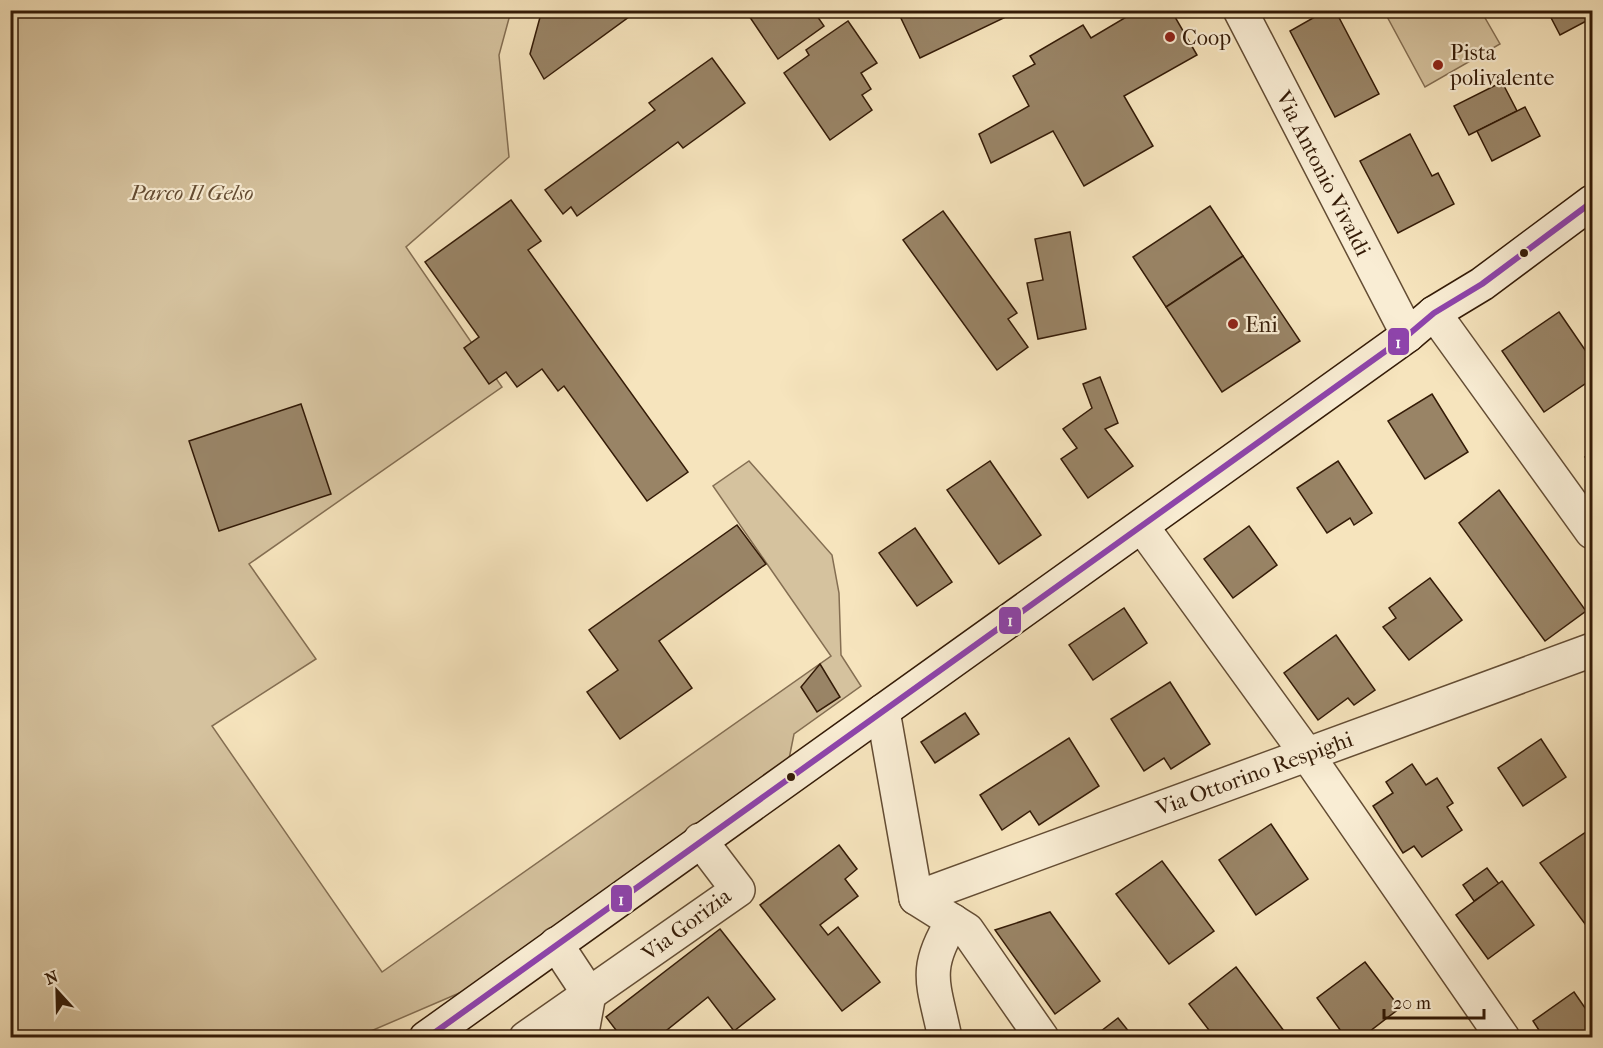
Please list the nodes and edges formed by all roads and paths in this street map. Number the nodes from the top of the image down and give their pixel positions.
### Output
1 (1240, 10) edge
2 (1593, 202) edge
3 (1434, 313) junction
4 (1408, 335) junction
5 (1143, 528) junction
6 (1593, 532) edge
7 (1593, 650) edge
8 (883, 711) junction
9 (1306, 753) junction
10 (700, 840) junction
11 (916, 898) junction
12 (953, 921) junction
13 (556, 944) junction
14 (589, 994) junction
15 (451, 1025) edge
16 (408, 1038) edge
17 (526, 1038) edge
18 (581, 1038) edge
19 (945, 1038) edge
20 (1042, 1038) edge
21 (1503, 1038) edge

1 - 4 street, Via Antonio Vivaldi
2 - 3 street
3 - 4 street
3 - 6 street
4 - 5 street
5 - 8 street
5 - 9 street
7 - 9 street, Via Ottorino Respighi
8 - 10 street
8 - 11 street
9 - 11 street, Via Ottorino Respighi
9 - 21 street
10 - 13 street
10 - 14 street, Via Gorizia
11 - 12 street
12 - 19 street
12 - 20 street
13 - 14 street
13 - 15 street
14 - 17 street, Via Gorizia
14 - 18 street
15 - 16 street

